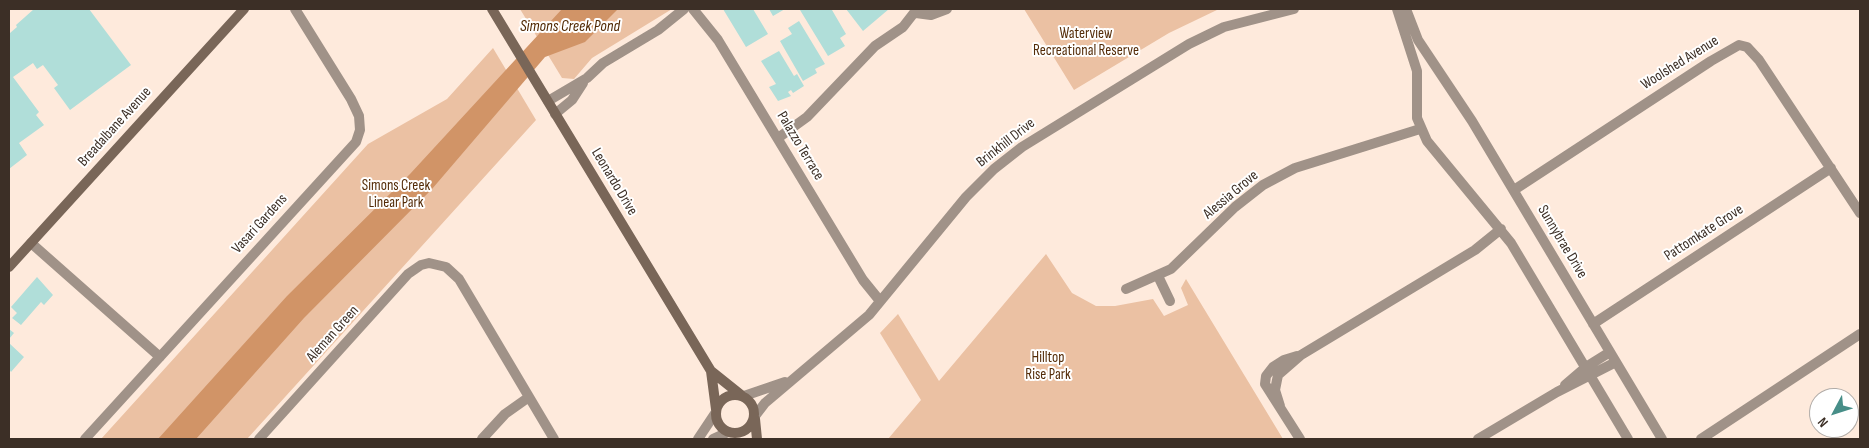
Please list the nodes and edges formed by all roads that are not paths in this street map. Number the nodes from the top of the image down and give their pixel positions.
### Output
1 (244, 9) edge
2 (295, 9) edge
3 (492, 9) edge
4 (684, 9) edge
5 (693, 9) edge
6 (947, 9) edge
7 (1294, 9) edge
8 (1397, 9) edge
9 (1406, 9) edge
10 (916, 11) edge
11 (1433, 63) junction
12 (1416, 71) junction
13 (587, 78) junction
14 (548, 102) junction
15 (555, 114) junction
16 (1420, 128) junction
17 (778, 138) junction
18 (1831, 168) junction
19 (1514, 190) junction
20 (1860, 214) edge
21 (1501, 229) junction
22 (31, 243) junction
23 (9, 267) edge
24 (1158, 276) junction
25 (1126, 289) dead end
26 (880, 301) junction
27 (1170, 301) dead end
28 (1593, 324) junction
29 (1860, 334) edge
30 (1610, 352) junction
31 (160, 357) junction
32 (1616, 362) junction
33 (1586, 367) junction
34 (711, 371) junction
35 (1592, 376) junction
36 (792, 379) junction
37 (1557, 392) junction
38 (742, 396) junction
39 (529, 397) junction
40 (716, 411) junction
41 (755, 417) junction
42 (729, 432) junction
43 (85, 439) edge
44 (258, 439) edge
45 (482, 439) edge
46 (554, 439) edge
47 (698, 439) edge
48 (713, 439) edge
49 (740, 439) edge
50 (758, 439) edge
51 (1300, 439) edge
52 (1478, 439) edge
53 (1628, 439) edge
54 (1662, 439) edge
55 (1701, 439) edge

1 - 22 street, Breadalbane Avenue
2 - 31 street, Vasari Gardens
3 - 14 street, Leonardo Drive
4 - 13 street
5 - 17 street, Palazzo Terrace
6 - 10 street
7 - 26 street, Brinkhill Drive
8 - 12 street
9 - 11 street, Sunnybrae Drive
10 - 17 street
11 - 12 street
11 - 19 street, Sunnybrae Drive
12 - 16 street
13 - 14 street
13 - 15 street
14 - 15 street, Leonardo Drive
15 - 34 street, Leonardo Drive
16 - 21 street
16 - 24 street, Alessia Grove
17 - 26 street, Palazzo Terrace
18 - 19 street, Woolshed Avenue
18 - 20 street, Woolshed Avenue
18 - 28 street, Pattomkate Grove
19 - 28 street, Sunnybrae Drive
21 - 33 street
21 - 51 street
22 - 23 street, Breadalbane Avenue
22 - 31 street
24 - 25 street, Alessia Grove
24 - 27 street
26 - 36 street, Brinkhill Drive
28 - 30 street, Sunnybrae Drive
29 - 55 street
30 - 32 street, Sunnybrae Drive
30 - 33 street
31 - 43 street, Vasari Gardens
32 - 35 street
32 - 54 street, Sunnybrae Drive
33 - 35 street
33 - 37 street
34 - 38 street, Leonardo Drive
34 - 40 street, Leonardo Drive
35 - 37 street
35 - 53 street
36 - 38 street, Brinkhill Drive
36 - 41 street, Brinkhill Drive
37 - 52 street
38 - 40 street
38 - 41 street
39 - 44 street, Aleman Green
39 - 45 street
39 - 46 street
40 - 42 street
40 - 47 street
41 - 42 street
41 - 50 street
42 - 48 street
42 - 49 street

